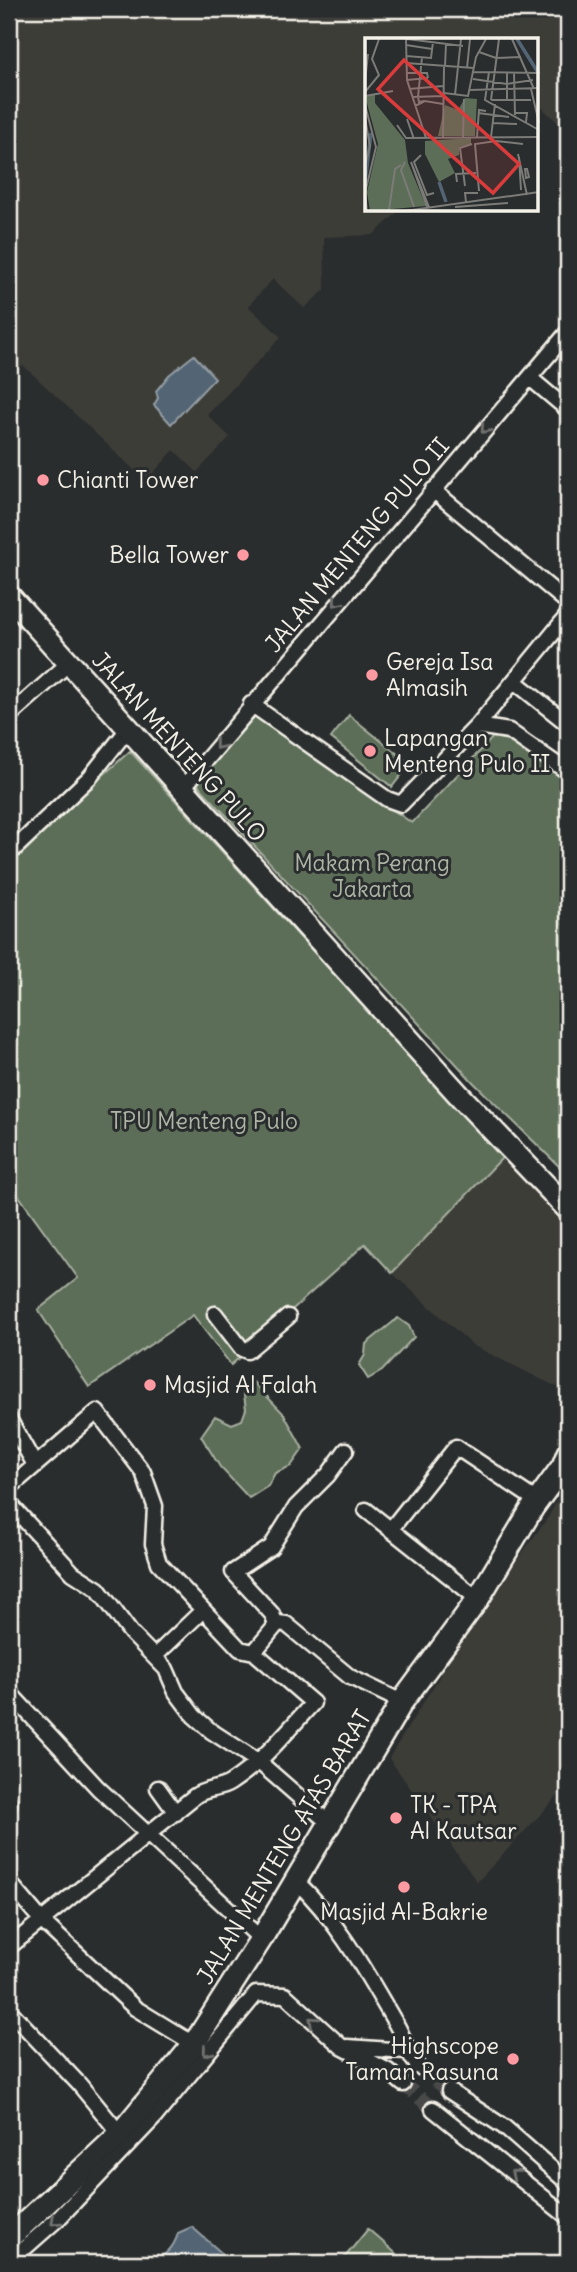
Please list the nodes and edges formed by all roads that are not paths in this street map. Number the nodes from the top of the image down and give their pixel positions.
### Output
1 (568, 331) edge
2 (530, 378) junction
3 (568, 410) edge
4 (433, 489) junction
5 (9, 596) edge
6 (568, 603) edge
7 (567, 620) edge
8 (69, 663) junction
9 (514, 681) junction
10 (251, 704) junction
11 (9, 716) edge
12 (568, 724) edge
13 (477, 726) junction
14 (128, 729) junction
15 (568, 772) edge
16 (182, 789) junction
17 (9, 854) edge
18 (568, 1209) edge
19 (215, 1314) dead end
20 (288, 1317) dead end
21 (9, 1419) edge
22 (346, 1450) dead end
23 (568, 1453) edge
24 (34, 1465) junction
25 (9, 1488) edge
26 (537, 1501) junction
27 (9, 1503) edge
28 (366, 1510) dead end
29 (391, 1530) junction
30 (478, 1599) junction
31 (202, 1611) junction
32 (276, 1625) junction
33 (254, 1652) junction
34 (155, 1656) junction
35 (11, 1700) edge
36 (402, 1702) junction
37 (259, 1762) junction
38 (158, 1788) dead end
39 (176, 1813) junction
40 (329, 1823) junction
41 (149, 1833) junction
42 (296, 1881) junction
43 (9, 1882) edge
44 (42, 1921) junction
45 (261, 1939) junction
46 (9, 1947) edge
47 (9, 2010) edge
48 (194, 2044) junction
49 (342, 2047) junction
50 (406, 2051) junction
51 (419, 2067) tunnel mouth
52 (403, 2084) tunnel mouth
53 (120, 2134) junction
54 (568, 2183) edge
55 (568, 2217) edge
56 (10, 2233) edge
57 (9, 2262) edge

1 - 2 street, JALAN MENTENG PULO II
2 - 3 street
2 -> 4 street, JALAN MENTENG PULO II
4 - 6 street
4 -> 10 street, JALAN MENTENG PULO II
5 - 8 street, JALAN MENTENG PULO
7 - 9 street
8 - 11 street
8 - 14 street, JALAN MENTENG PULO
9 - 12 street
9 - 13 street
10 - 13 street
10 -> 16 street, JALAN MENTENG PULO II
13 - 15 street
14 - 16 street, JALAN MENTENG PULO
14 - 17 street
16 - 18 street, JALAN MENTENG PULO
19 - 20 street
21 - 24 street
22 - 32 street
23 - 26 street, JALAN MENTENG ATAS BARAT
24 - 25 street
24 - 31 street
26 - 29 street
26 - 30 street, JALAN MENTENG ATAS BARAT
27 - 34 street
28 - 29 street
29 - 30 street
30 - 36 street, JALAN MENTENG ATAS BARAT
31 - 33 street
31 - 34 street
32 - 33 street
32 - 36 street
33 - 37 street
34 - 37 street
35 - 41 street
36 - 40 street, JALAN MENTENG ATAS BARAT
37 - 39 street
37 - 40 street
38 - 39 street
39 - 41 street
40 - 42 street, JALAN MENTENG ATAS BARAT
41 - 44 street
41 - 45 street
42 - 45 street, JALAN MENTENG ATAS BARAT
42 - 50 street
43 - 44 street
44 - 46 street
44 - 48 street
45 - 48 street, JALAN MENTENG ATAS BARAT
47 - 53 street
48 - 53 street, JALAN MENTENG ATAS BARAT
49 - 50 street
49 - 52 street
49 -> 57 street
50 - 51 street
53 - 56 street, JALAN MENTENG ATAS BARAT
55 -> 54 street

